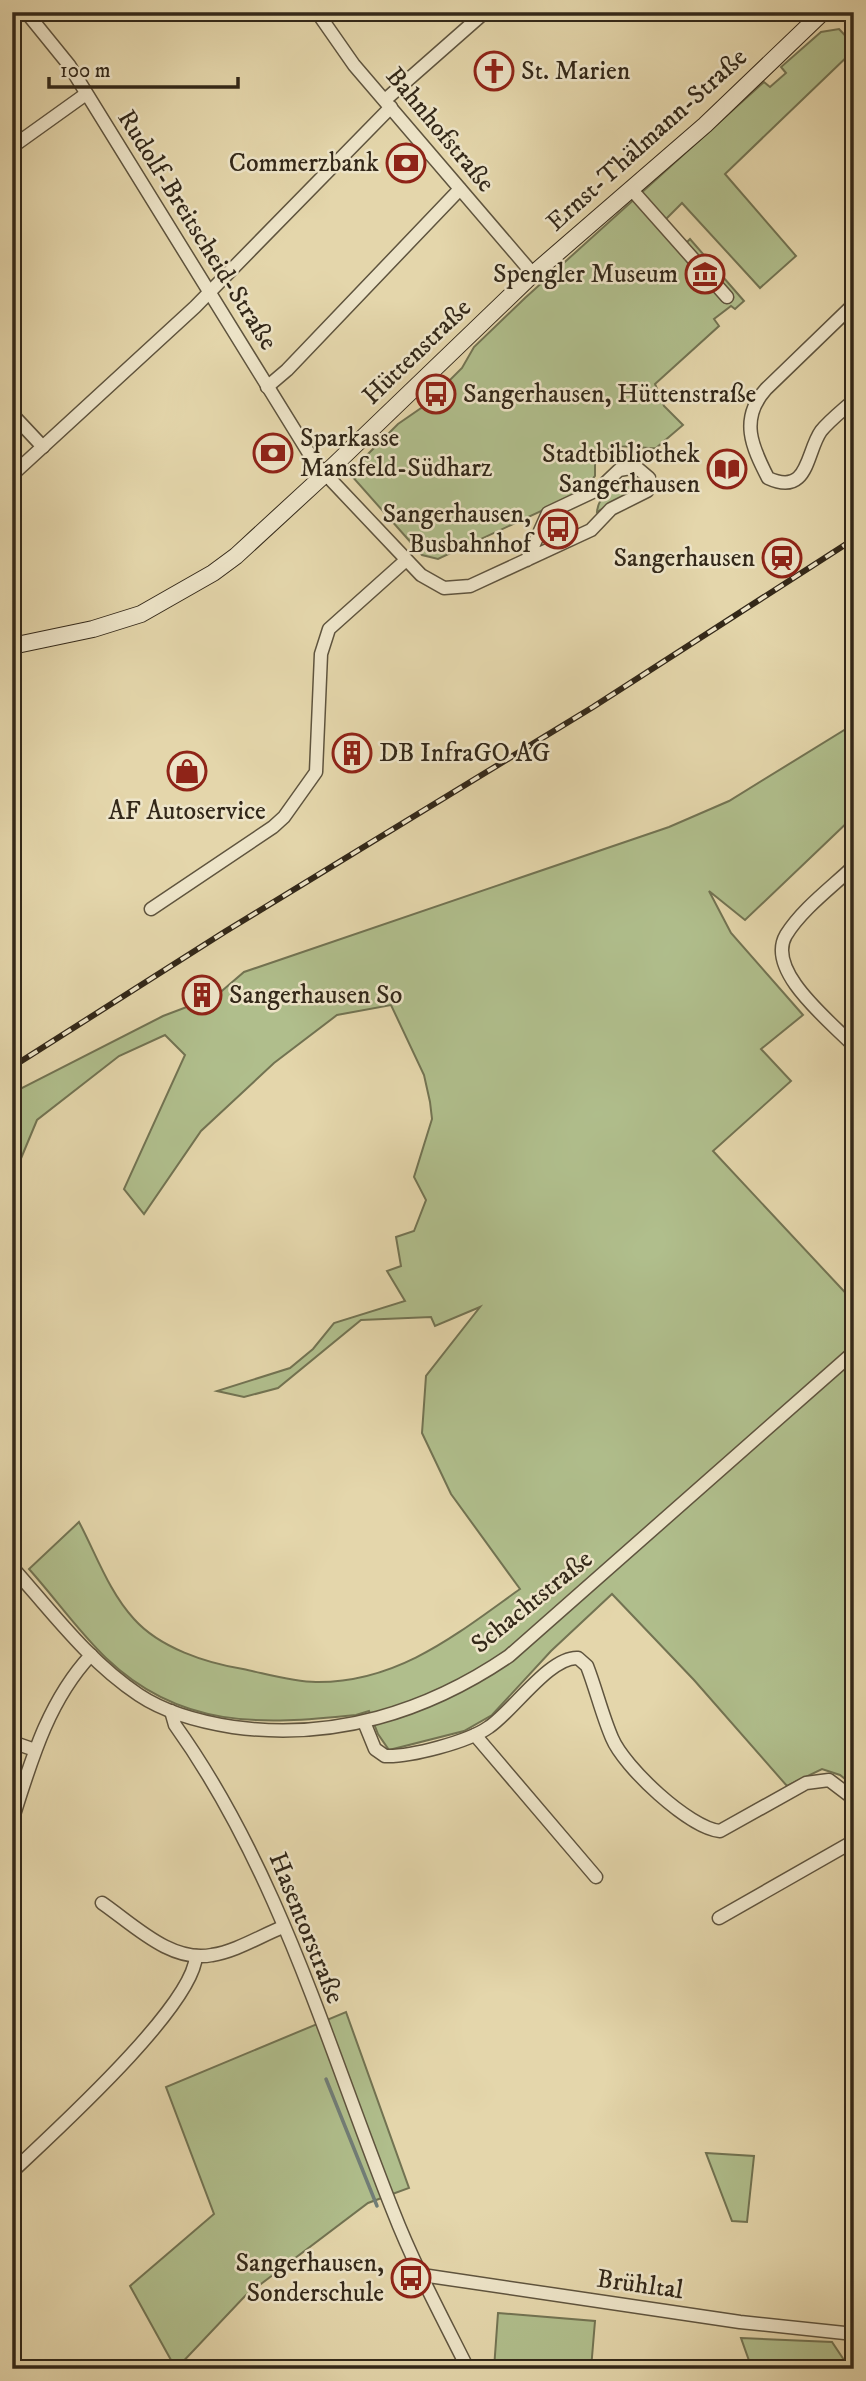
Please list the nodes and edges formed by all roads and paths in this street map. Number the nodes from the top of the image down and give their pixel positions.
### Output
1 (26, 12) edge
2 (317, 12) edge
3 (485, 12) edge
4 (823, 12) edge
5 (86, 93) junction
6 (388, 104) junction
7 (12, 147) edge
8 (460, 189) junction
9 (632, 190) junction
10 (533, 274) junction
11 (208, 292) junction
12 (727, 297) dead end
13 (854, 304) edge
14 (267, 387) junction
15 (854, 400) edge
16 (12, 414) edge
17 (43, 447) junction
18 (12, 475) edge
19 (324, 475) junction
20 (527, 560) junction
21 (405, 561) junction
22 (12, 646) edge
23 (854, 866) edge
24 (151, 909) dead end
25 (854, 1046) edge
26 (854, 1352) edge
27 (12, 1567) edge
28 (91, 1655) junction
29 (171, 1711) junction
30 (364, 1723) junction
31 (475, 1735) junction
32 (12, 1742) edge
33 (35, 1750) junction
34 (854, 1800) edge
35 (12, 1821) edge
36 (854, 1840) edge
37 (596, 1877) dead end
38 (102, 1903) dead end
39 (719, 1918) dead end
40 (283, 1927) junction
41 (196, 1956) junction
42 (14, 2168) edge
43 (422, 2275) junction
44 (854, 2334) edge
45 (468, 2369) edge

1 - 5 street, Rudolf-Breitscheid-Straße
2 - 6 street, Bahnhofstraße
3 - 6 street
4 - 9 street, Ernst-Thälmann-Straße
5 - 7 street
5 - 11 street, Rudolf-Breitscheid-Straße
6 - 8 street, Bahnhofstraße
6 - 11 street
8 - 10 street, Bahnhofstraße
8 - 14 street
9 - 10 street, Ernst-Thälmann-Straße
9 - 12 street
10 - 19 street, Hüttenstraße
11 - 14 street, Rudolf-Breitscheid-Straße
11 - 17 street
13 - 15 street
14 - 19 street, Rudolf-Breitscheid-Straße
16 - 17 street
17 - 18 street
19 - 21 street, Rudolf-Breitscheid-Straße
19 - 22 street, Hüttenstraße
20 - 20 street, Rudolf-Breitscheid-Straße
20 - 21 street, Rudolf-Breitscheid-Straße
21 - 24 street
23 - 25 street
26 - 30 street, Schachtstraße
27 - 28 street
28 - 29 street
28 - 33 street
29 - 30 street, Schachtstraße
29 - 40 street, Hasentorstraße
30 - 31 street
31 - 34 street
31 - 37 street
32 - 33 street
33 - 35 street
36 - 39 street
38 - 41 street
40 - 41 street
40 - 43 street, Hasentorstraße
41 - 42 street
43 - 44 street, Brühltal
43 - 45 street, Hasentorstraße

